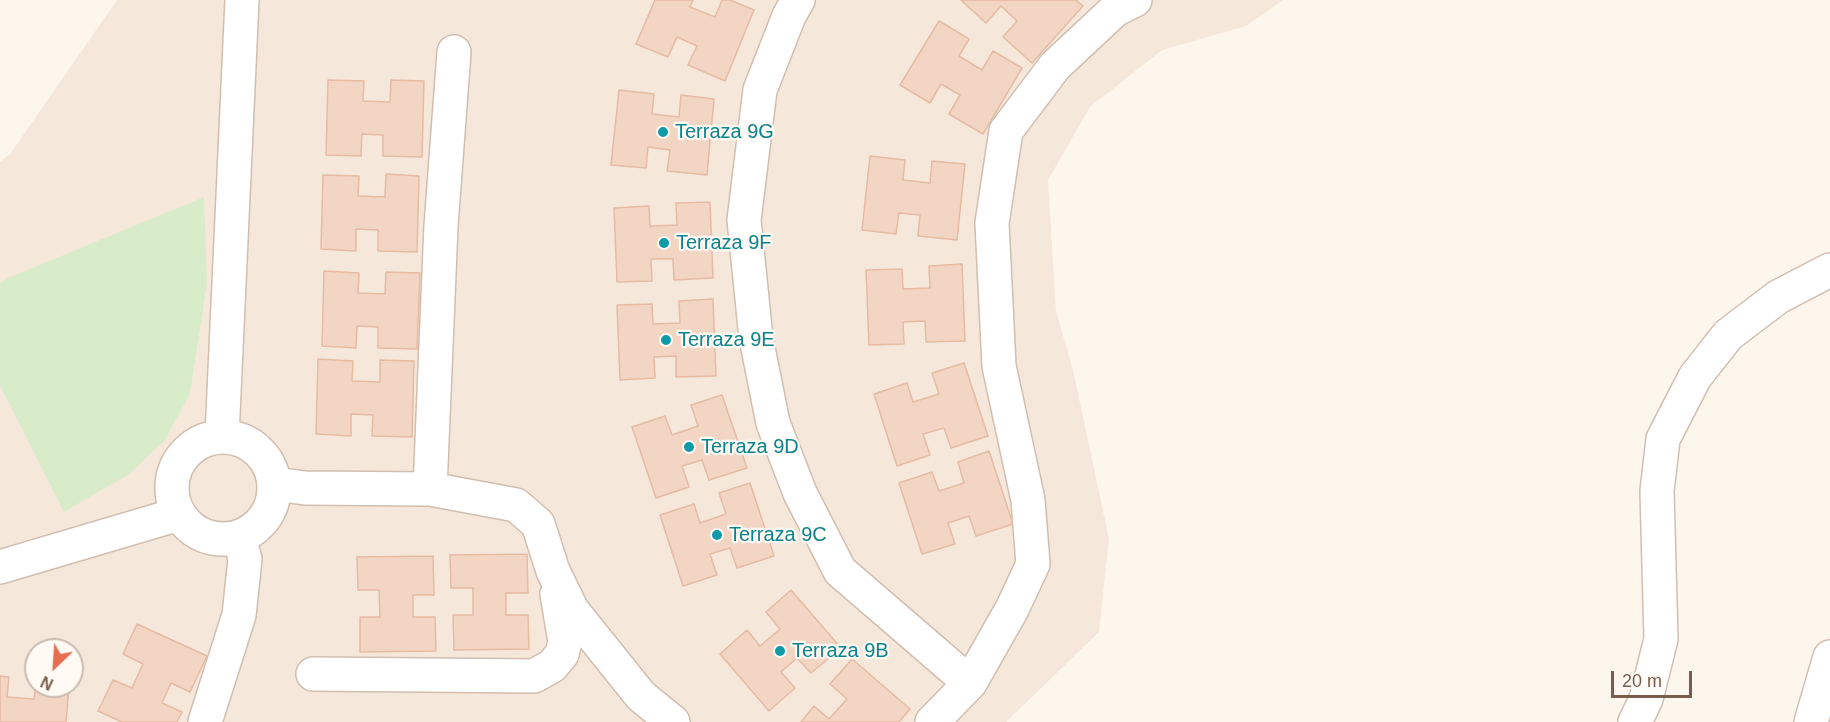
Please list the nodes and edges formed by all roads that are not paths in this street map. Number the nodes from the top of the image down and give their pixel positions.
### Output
1 (242, 0) edge
2 (798, 0) edge
3 (1135, 0) edge
4 (454, 52) dead end
5 (1830, 270) edge
6 (222, 436) junction
7 (275, 483) junction
8 (430, 489) junction
9 (179, 514) junction
10 (239, 537) junction
11 (0, 567) edge
12 (553, 571) junction
13 (1830, 657) edge
14 (313, 674) dead end
15 (970, 683) junction
16 (205, 722) edge
17 (674, 722) edge
18 (932, 722) edge
19 (1635, 722) edge
20 (1811, 722) edge

1 - 6 street
2 - 15 street
3 - 15 street
4 - 8 street
5 - 19 street
6 - 7 street
6 - 9 street
7 - 8 street
7 - 10 street
8 - 12 street
9 - 10 street
9 - 11 street
10 - 16 street
12 - 14 street
12 - 17 street
13 - 20 street
15 - 18 street

